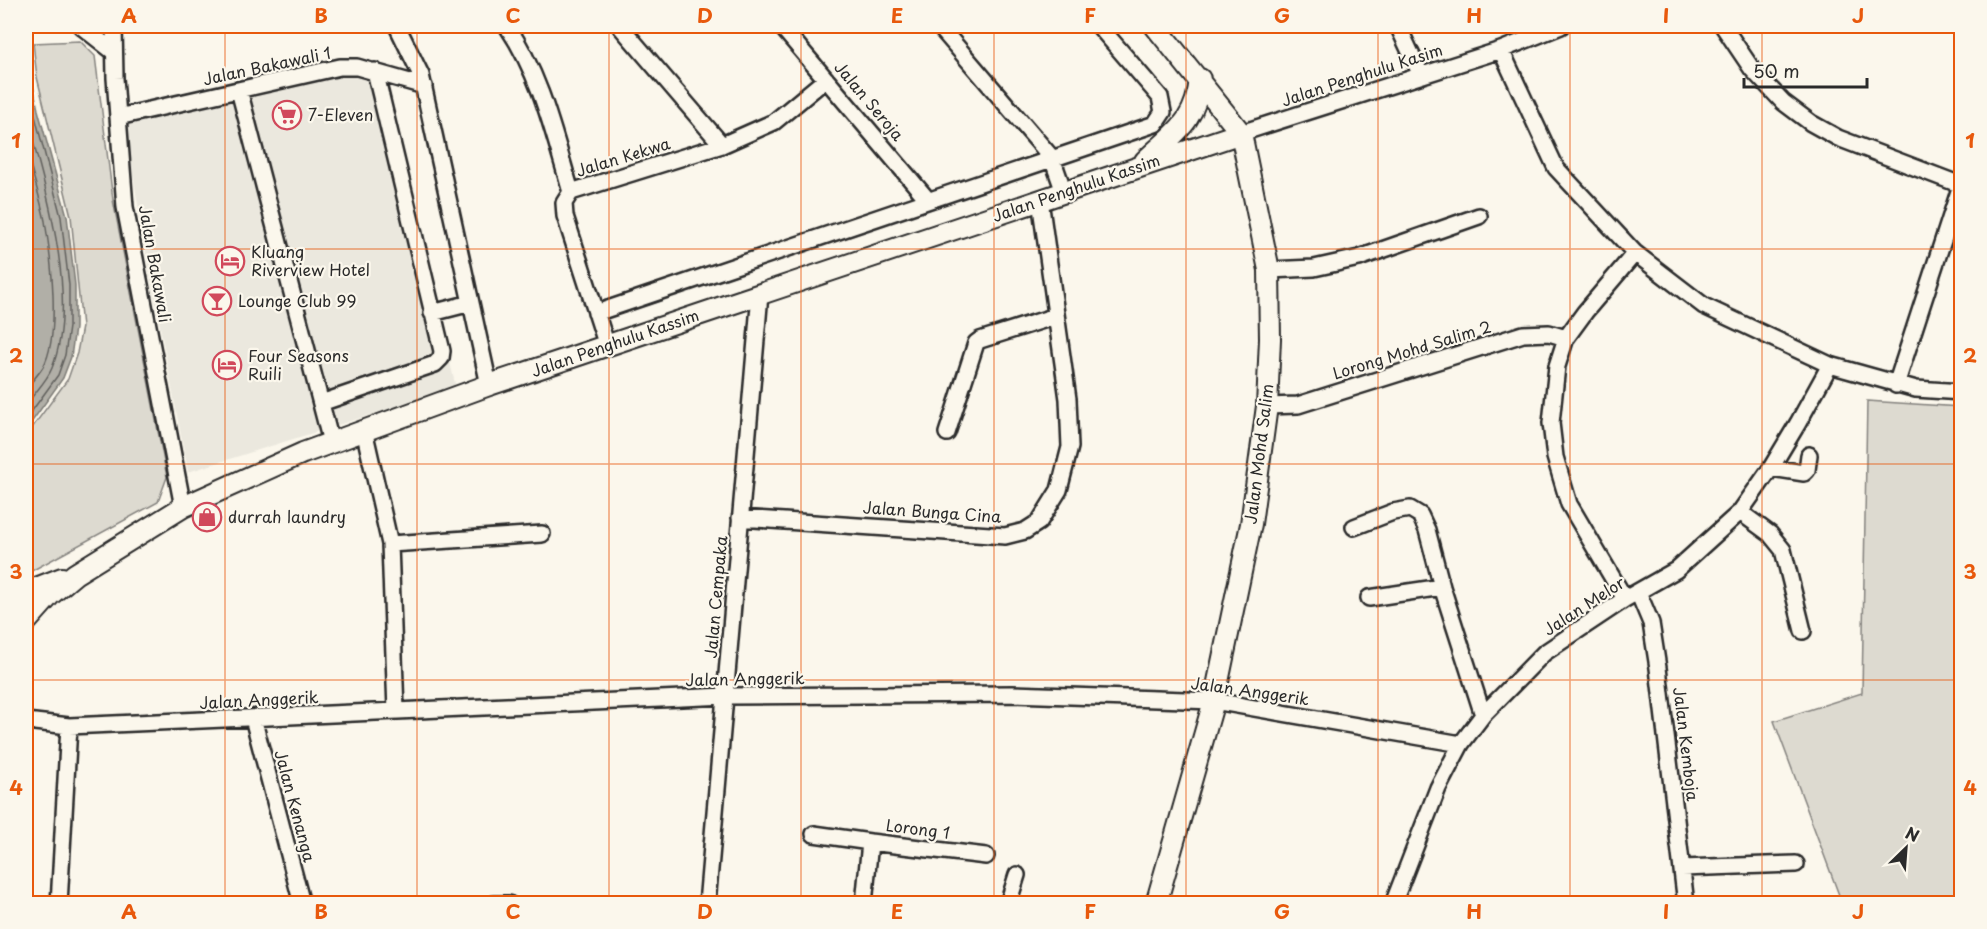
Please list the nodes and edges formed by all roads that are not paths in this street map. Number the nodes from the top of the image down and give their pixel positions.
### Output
1 (81, 26) edge
2 (114, 26) edge
3 (397, 26) edge
4 (507, 26) edge
5 (620, 26) edge
6 (782, 26) edge
7 (939, 26) edge
8 (1099, 26) edge
9 (1155, 26) edge
10 (1398, 26) edge
11 (1560, 26) edge
12 (1723, 26) edge
13 (1501, 50) junction
14 (114, 52) junction
15 (375, 71) junction
16 (1421, 75) junction
17 (826, 79) junction
18 (1200, 79) junction
19 (424, 86) junction
20 (239, 90) junction
21 (118, 117) junction
22 (1240, 133) junction
23 (722, 145) junction
24 (1052, 158) junction
25 (1139, 167) junction
26 (1961, 184) edge
27 (571, 192) junction
28 (1064, 192) junction
29 (928, 200) junction
30 (1040, 200) junction
31 (1479, 216) dead end
32 (1635, 253) junction
33 (1269, 270) junction
34 (760, 294) junction
35 (471, 303) junction
36 (432, 313) junction
37 (596, 313) junction
38 (1056, 316) junction
39 (1566, 338) junction
40 (607, 346) junction
41 (1830, 365) junction
42 (489, 385) junction
43 (1896, 385) junction
44 (1962, 392) edge
45 (321, 403) junction
46 (1267, 406) junction
47 (364, 430) junction
48 (947, 433) dead end
49 (330, 442) junction
50 (1809, 455) dead end
51 (1771, 468) junction
52 (183, 507) junction
53 (1740, 512) junction
54 (740, 518) junction
55 (1354, 527) dead end
56 (542, 534) dead end
57 (390, 544) junction
58 (75, 574) junction
59 (1442, 587) junction
60 (26, 592) edge
61 (1631, 596) junction
62 (1369, 598) dead end
63 (26, 622) edge
64 (1803, 631) dead end
65 (726, 696) junction
66 (1214, 701) junction
67 (396, 711) junction
68 (1483, 715) junction
69 (254, 718) junction
70 (26, 720) edge
71 (69, 726) junction
72 (1461, 744) junction
73 (814, 834) dead end
74 (870, 842) junction
75 (986, 856) dead end
76 (1796, 864) dead end
77 (1682, 868) junction
78 (1017, 875) dead end
79 (59, 903) edge
80 (302, 903) edge
81 (494, 903) edge
82 (509, 903) edge
83 (707, 903) edge
84 (864, 903) edge
85 (1008, 903) edge
86 (1156, 903) edge
87 (1393, 903) edge
88 (1686, 903) edge

1 - 14 street
2 - 14 street, Jalan Bakawali
3 - 19 street
4 - 27 street
5 - 23 street
6 - 17 street, Jalan Seroja
7 - 24 street
8 - 24 street, Jalan Penghulu Kassim
9 - 18 street, Jalan Mohd Salim
10 - 16 street
11 - 13 street, Jalan Penghulu Kasim
12 - 26 street
13 - 16 street, Jalan Penghulu Kasim
13 - 32 street
14 - 21 street, Jalan Bakawali
15 - 19 street, Jalan Bakawali 1
15 - 20 street, Jalan Bakawali 1
15 - 36 street
16 - 22 street, Jalan Penghulu Kasim
17 - 23 street, Jalan Kekwa
17 - 29 street, Jalan Seroja
18 - 22 street, Jalan Mohd Salim
18 - 25 street
19 - 35 street
20 - 21 street, Jalan Bakawali 1
20 - 45 street
21 - 52 street, Jalan Bakawali
22 - 25 street, Jalan Penghulu Kassim
22 - 33 street, Jalan Mohd Salim
23 - 27 street, Jalan Kekwa
24 - 28 street
24 - 29 street, Jalan Penghulu Kassim
25 - 28 street, Jalan Penghulu Kassim
26 - 43 street
27 - 37 street, Jalan Kekwa
28 - 30 street, Jalan Penghulu Kassim
29 - 37 street, Jalan Penghulu Kassim
30 - 34 street, Jalan Penghulu Kassim
30 - 38 street, Jalan Bunga Cina
31 - 33 street
32 - 39 street, Jalan Kemboja
32 - 41 street
33 - 46 street, Jalan Mohd Salim
34 - 40 street, Jalan Penghulu Kassim
34 - 54 street, Jalan Cempaka
35 - 36 street
35 - 42 street
36 - 45 street
37 - 40 street, Jalan Kekwa
38 - 48 street
38 - 54 street, Jalan Bunga Cina
39 - 46 street, Lorong Mohd Salim 2
39 - 61 street, Jalan Kemboja
40 - 42 street, Jalan Penghulu Kassim
41 - 43 street
41 - 51 street, Jalan Melor
42 - 47 street, Jalan Penghulu Kassim
43 - 44 street
45 - 49 street
46 - 66 street, Jalan Mohd Salim
47 - 49 street, Jalan Penghulu Kassim
47 - 57 street
49 - 52 street, Jalan Penghulu Kassim
50 - 51 street
51 - 53 street, Jalan Melor
52 - 58 street, Jalan Penghulu Kassim
53 - 61 street, Jalan Melor
53 - 64 street
54 - 65 street, Jalan Cempaka
55 - 59 street
56 - 57 street
57 - 67 street
58 - 60 street
58 - 63 street, Jalan Penghulu Kassim
59 - 62 street
59 - 68 street
61 - 68 street, Jalan Melor
61 - 77 street, Jalan Kemboja
65 - 66 street, Jalan Anggerik
65 - 67 street, Jalan Anggerik
65 - 83 street, Jalan Cempaka
66 - 72 street, Jalan Anggerik
66 - 86 street, Jalan Mohd Salim
67 - 69 street, Jalan Anggerik
68 - 72 street, Jalan Melor
69 - 71 street, Jalan Anggerik
69 - 80 street, Jalan Kenanga
70 - 71 street, Jalan Anggerik
71 - 79 street
72 - 87 street, Jalan Melor
73 - 74 street
74 - 75 street, Lorong 1
74 - 84 street, Lorong 1
76 - 77 street
77 - 88 street, Jalan Kemboja
78 - 85 street
81 - 82 street

